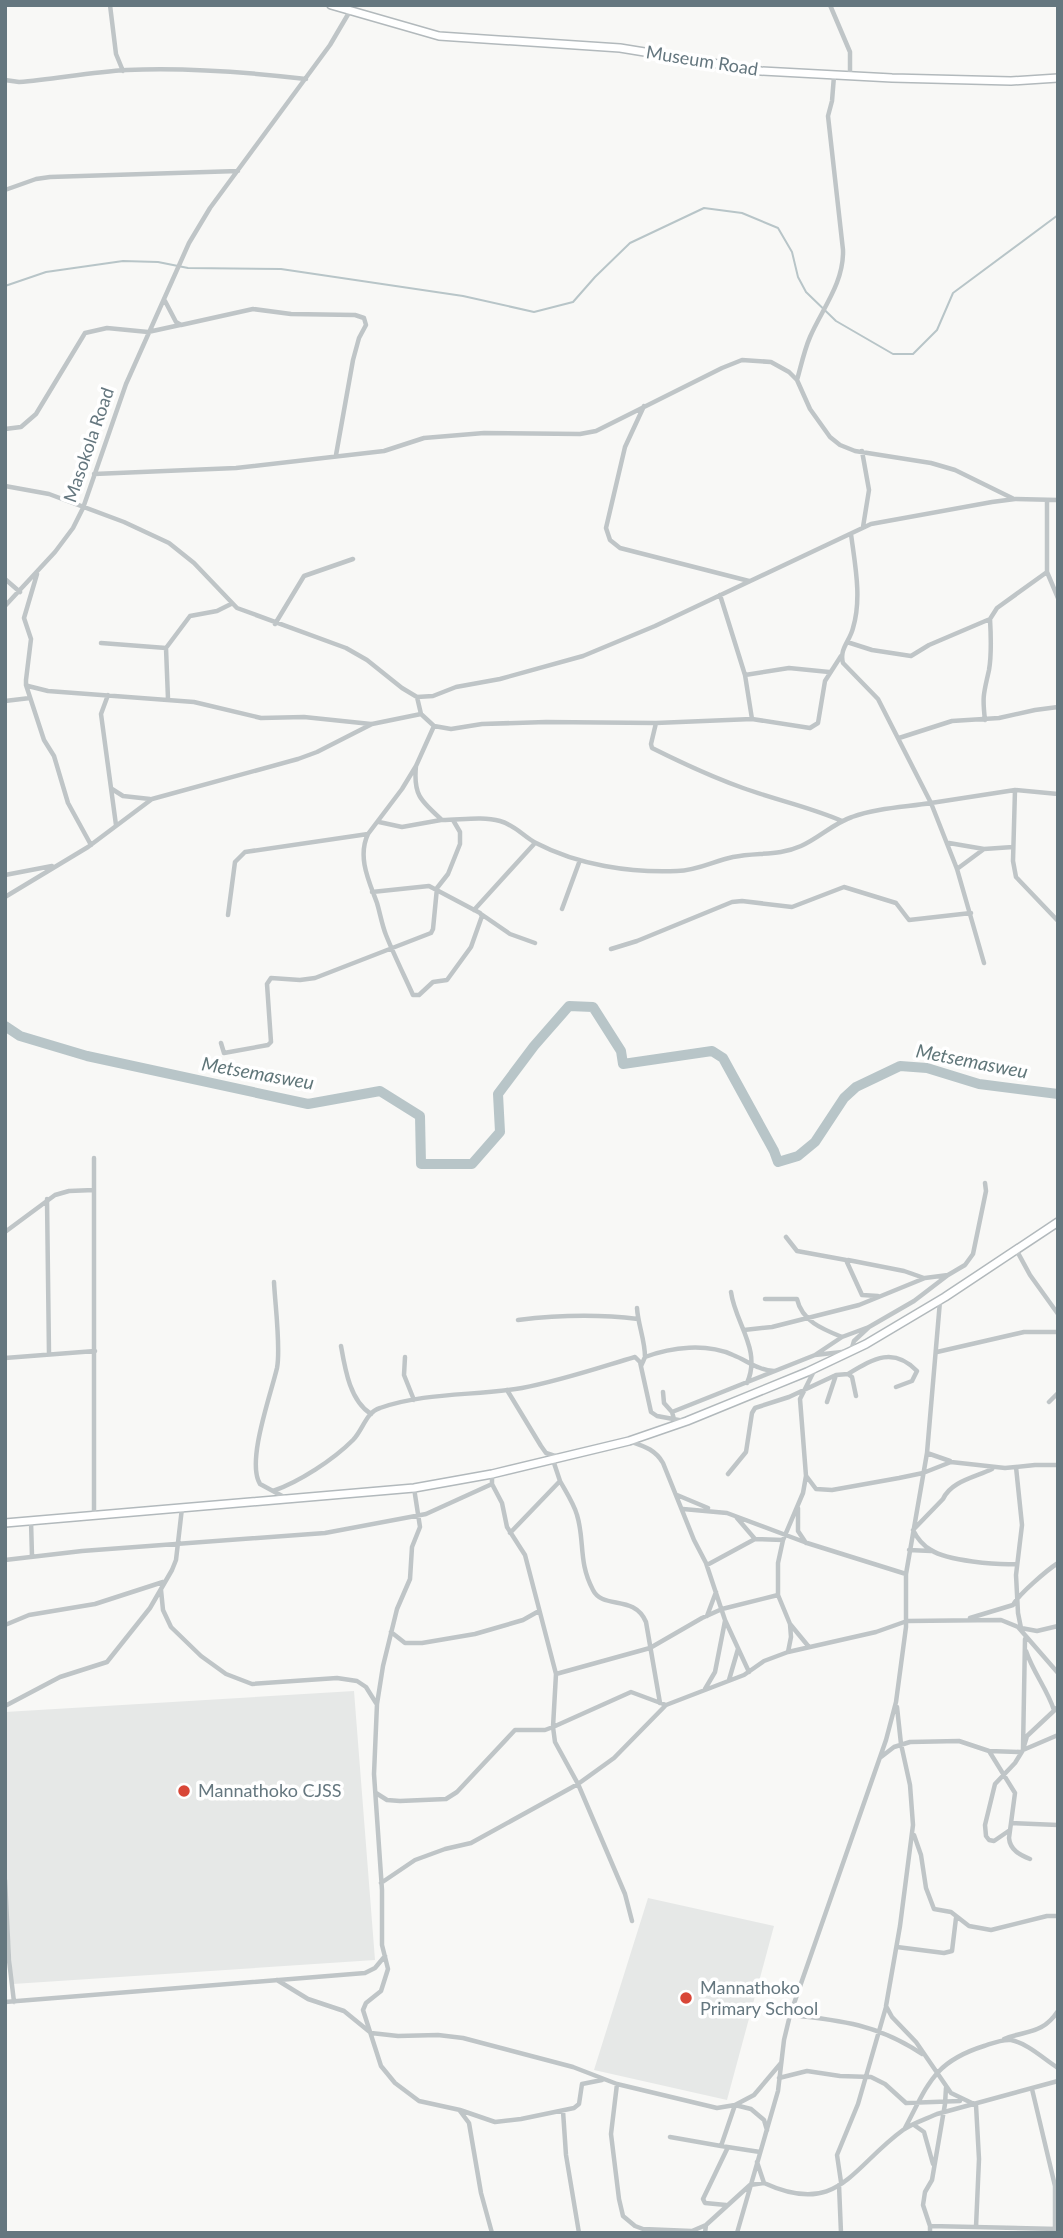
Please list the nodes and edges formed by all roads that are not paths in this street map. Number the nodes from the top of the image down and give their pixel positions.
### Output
1 (110, 5) edge
2 (331, 5) edge
3 (830, 5) edge
4 (351, 8) edge
5 (123, 71) junction
6 (834, 76) junction
7 (850, 77) junction
8 (1058, 78) edge
9 (307, 79) junction
10 (5, 80) edge
11 (239, 171) junction
12 (5, 190) edge
13 (165, 300) junction
14 (181, 325) junction
15 (148, 332) junction
16 (797, 380) junction
17 (644, 406) junction
18 (5, 429) edge
19 (862, 452) junction
20 (336, 455) junction
21 (94, 474) junction
22 (5, 486) edge
23 (1015, 499) junction
24 (1047, 500) junction
25 (1058, 500) edge
26 (83, 508) junction
27 (863, 528) junction
28 (850, 534) junction
29 (353, 559) dead end
30 (1047, 572) junction
31 (38, 573) junction
32 (5, 579) edge
33 (750, 582) junction
34 (20, 592) junction
35 (720, 595) junction
36 (1058, 598) edge
37 (231, 604) junction
38 (5, 606) edge
39 (990, 619) junction
40 (275, 624) junction
41 (847, 642) junction
42 (101, 643) dead end
43 (166, 648) junction
44 (841, 656) junction
45 (829, 672) junction
46 (746, 675) junction
47 (26, 685) junction
48 (108, 695) junction
49 (417, 697) junction
50 (30, 698) junction
51 (168, 699) junction
52 (5, 701) edge
53 (1058, 707) edge
54 (421, 714) junction
55 (752, 719) junction
56 (985, 720) junction
57 (656, 723) junction
58 (372, 724) junction
59 (434, 726) junction
60 (899, 738) junction
61 (416, 766) junction
62 (112, 788) junction
63 (1015, 790) junction
64 (1058, 794) edge
65 (152, 799) junction
66 (931, 803) junction
67 (442, 820) junction
68 (453, 820) junction
69 (842, 821) junction
70 (379, 822) junction
71 (116, 825) junction
72 (368, 834) junction
73 (536, 843) junction
74 (949, 843) junction
75 (91, 845) junction
76 (1013, 846) junction
77 (984, 849) junction
78 (580, 860) junction
79 (56, 865) junction
80 (957, 869) junction
81 (5, 875) edge
82 (437, 888) junction
83 (372, 892) junction
84 (5, 897) edge
85 (562, 909) dead end
86 (474, 910) junction
87 (971, 913) junction
88 (228, 915) dead end
89 (481, 915) junction
90 (1058, 921) edge
91 (536, 943) dead end
92 (391, 947) junction
93 (611, 949) dead end
94 (985, 963) dead end
95 (221, 1043) dead end
96 (94, 1158) dead end
97 (985, 1183) dead end
98 (94, 1190) junction
99 (47, 1199) junction
100 (1058, 1222) edge
101 (5, 1232) edge
102 (786, 1237) dead end
103 (1017, 1251) junction
104 (846, 1260) junction
105 (948, 1275) junction
106 (925, 1278) junction
107 (274, 1282) dead end
108 (731, 1292) dead end
109 (879, 1296) junction
110 (765, 1298) dead end
111 (940, 1300) junction
112 (637, 1308) dead end
113 (1058, 1314) edge
114 (806, 1318) junction
115 (638, 1319) junction
116 (518, 1320) dead end
117 (869, 1326) junction
118 (744, 1330) junction
119 (1058, 1332) edge
120 (842, 1338) junction
121 (341, 1346) dead end
122 (95, 1351) junction
123 (850, 1351) junction
124 (937, 1352) junction
125 (49, 1354) junction
126 (815, 1355) junction
127 (405, 1357) dead end
128 (645, 1357) junction
129 (5, 1358) edge
130 (752, 1364) junction
131 (641, 1366) junction
132 (815, 1368) junction
133 (778, 1371) junction
134 (848, 1374) junction
135 (836, 1375) junction
136 (747, 1384) junction
137 (896, 1387) dead end
138 (507, 1390) junction
139 (802, 1391) junction
140 (663, 1392) dead end
141 (1058, 1393) edge
142 (856, 1396) dead end
143 (414, 1400) junction
144 (827, 1402) dead end
145 (1049, 1402) dead end
146 (672, 1412) junction
147 (371, 1413) junction
148 (674, 1419) junction
149 (687, 1421) junction
150 (629, 1441) junction
151 (927, 1453) junction
152 (556, 1459) junction
153 (951, 1462) junction
154 (1058, 1465) edge
155 (995, 1467) junction
156 (1016, 1467) junction
157 (923, 1473) junction
158 (492, 1474) junction
159 (728, 1474) dead end
160 (806, 1476) junction
161 (560, 1481) junction
162 (492, 1484) junction
163 (414, 1488) junction
164 (273, 1491) junction
165 (677, 1495) junction
166 (287, 1499) junction
167 (798, 1506) junction
168 (182, 1508) junction
169 (682, 1509) junction
170 (712, 1510) junction
171 (418, 1515) junction
172 (94, 1516) junction
173 (736, 1516) junction
174 (31, 1521) junction
175 (5, 1523) edge
176 (913, 1530) junction
177 (510, 1533) junction
178 (784, 1538) junction
179 (755, 1539) junction
180 (807, 1544) junction
181 (178, 1545) junction
182 (909, 1550) junction
183 (932, 1551) junction
184 (32, 1556) junction
185 (5, 1560) edge
186 (1058, 1563) edge
187 (1017, 1564) junction
188 (707, 1565) junction
189 (905, 1574) junction
190 (164, 1581) junction
191 (161, 1588) junction
192 (716, 1591) junction
193 (778, 1595) junction
194 (1017, 1597) junction
195 (722, 1609) junction
196 (539, 1611) junction
197 (707, 1616) junction
198 (967, 1619) junction
199 (725, 1620) junction
200 (907, 1621) junction
201 (790, 1624) junction
202 (5, 1625) edge
203 (1058, 1626) edge
204 (1020, 1628) junction
205 (391, 1632) junction
206 (1026, 1638) junction
207 (809, 1647) junction
208 (650, 1648) junction
209 (738, 1648) junction
210 (1025, 1648) junction
211 (788, 1652) junction
212 (749, 1672) junction
213 (1058, 1673) edge
214 (556, 1674) junction
215 (729, 1680) junction
216 (705, 1689) junction
217 (896, 1702) junction
218 (660, 1703) junction
219 (377, 1704) junction
220 (666, 1705) junction
221 (5, 1706) edge
222 (1056, 1709) edge
223 (553, 1727) junction
224 (1058, 1735) edge
225 (901, 1744) junction
226 (989, 1751) junction
227 (1022, 1751) junction
228 (880, 1758) junction
229 (1005, 1774) junction
230 (578, 1784) junction
231 (375, 1792) junction
232 (1011, 1823) junction
233 (1058, 1825) edge
234 (913, 1829) junction
235 (1010, 1830) junction
236 (1030, 1859) dead end
237 (5, 1880) edge
238 (381, 1883) junction
239 (1058, 1916) edge
240 (956, 1917) junction
241 (632, 1921) dead end
242 (897, 1947) junction
243 (386, 1956) junction
244 (7, 1960) edge
245 (277, 1980) junction
246 (5, 2002) edge
247 (14, 2002) junction
248 (886, 2006) junction
249 (1058, 2011) edge
250 (790, 2015) junction
251 (877, 2030) junction
252 (371, 2033) junction
253 (1000, 2040) junction
254 (924, 2055) junction
255 (781, 2063) junction
256 (1058, 2068) edge
257 (938, 2071) junction
258 (866, 2077) junction
259 (779, 2078) junction
260 (602, 2080) junction
261 (1058, 2081) edge
262 (617, 2084) junction
263 (946, 2087) junction
264 (1032, 2088) junction
265 (946, 2100) junction
266 (965, 2101) junction
267 (916, 2104) junction
268 (735, 2105) junction
269 (976, 2105) junction
270 (460, 2110) junction
271 (563, 2111) junction
272 (944, 2112) junction
273 (914, 2125) junction
274 (904, 2129) junction
275 (767, 2130) junction
276 (670, 2137) dead end
277 (721, 2146) junction
278 (728, 2147) junction
279 (760, 2152) junction
280 (757, 2159) junction
281 (934, 2168) junction
282 (764, 2183) junction
283 (840, 2184) junction
284 (750, 2185) junction
285 (726, 2205) junction
286 (706, 2225) junction
287 (635, 2226) junction
288 (930, 2226) junction
289 (976, 2227) junction
290 (1056, 2230) edge
291 (492, 2233) edge
292 (579, 2233) edge
293 (635, 2233) edge
294 (705, 2233) edge
295 (737, 2233) edge
296 (841, 2233) edge
297 (930, 2233) edge

1 - 5 street
2 - 4 street, Museum Road
3 - 7 street
4 - 6 street, Museum Road
4 - 9 street
5 - 9 street
5 - 10 street
6 - 7 street, Museum Road
6 - 16 street
7 - 8 street, Museum Road
9 - 11 street
11 - 12 street
11 - 13 street, Masokola Road
13 - 14 street
13 - 15 street, Masokola Road
14 - 15 street
14 - 20 street
15 - 18 street
15 - 21 street, Masokola Road
16 - 17 street
16 - 19 street
17 - 20 street
17 - 33 street
19 - 23 street
19 - 27 street
20 - 21 street
21 - 26 street, Masokola Road
22 - 26 street
23 - 24 street
23 - 27 street
24 - 25 street
24 - 30 street
26 - 31 street, Masokola Road
26 - 37 street
27 - 28 street
28 - 33 street
28 - 41 street
29 - 40 street
30 - 36 street
30 - 39 street
31 - 34 street, Masokola Road
31 - 47 street
32 - 34 street
33 - 35 street
34 - 38 street, Masokola Road
35 - 46 street
35 - 49 street
37 - 40 street
37 - 43 street
39 - 41 street
39 - 56 street
40 - 49 street
41 - 44 street
42 - 43 street
43 - 51 street
44 - 45 street
44 - 60 street
45 - 46 street
45 - 55 street
46 - 55 street
47 - 48 street
47 - 50 street
48 - 51 street
48 - 62 street
49 - 54 street
50 - 52 street
50 - 75 street
51 - 58 street
53 - 56 street
54 - 58 street
54 - 59 street
55 - 57 street
56 - 60 street
57 - 59 street
57 - 69 street
58 - 65 street
59 - 61 street
60 - 66 street
61 - 67 street
61 - 70 street
62 - 65 street
62 - 71 street
63 - 64 street
63 - 66 street
63 - 76 street
65 - 71 street
66 - 69 street
66 - 74 street
67 - 68 street
67 - 70 street
68 - 73 street
68 - 82 street
69 - 78 street
70 - 72 street
71 - 75 street
72 - 83 street
72 - 88 street
73 - 78 street
73 - 86 street
74 - 77 street
74 - 80 street
75 - 79 street
76 - 77 street
76 - 90 street
77 - 80 street
78 - 85 street
79 - 81 street
79 - 84 street
80 - 87 street
82 - 83 street
82 - 86 street
82 - 92 street
83 - 92 street
86 - 89 street
87 - 93 street
87 - 94 street
89 - 91 street
89 - 92 street
92 - 95 street
96 - 98 street
97 - 105 street
98 - 99 street
98 - 122 street
99 - 101 street
99 - 125 street
100 - 103 street
102 - 104 street
103 - 111 street
103 - 113 street
104 - 106 street
104 - 109 street
105 - 106 street
105 - 117 street
106 - 109 street
107 - 164 street
108 - 118 street
109 - 114 street
110 - 114 street
111 - 123 street
111 - 124 street
112 - 115 street
114 - 118 street
114 - 120 street
115 - 116 street
115 - 128 street
117 - 120 street
117 - 123 street
118 - 130 street
119 - 124 street
120 - 126 street
121 - 147 street
122 - 125 street
122 - 172 street
123 - 126 street
123 - 132 street
124 - 151 street
125 - 129 street
126 - 133 street
127 - 143 street
128 - 130 street
128 - 131 street
130 - 133 street
130 - 136 street
131 - 138 street
131 - 148 street
132 - 139 street
132 - 149 street
133 - 136 street
134 - 135 street
134 - 137 street
134 - 142 street
135 - 139 street
135 - 144 street
136 - 146 street
138 - 143 street
138 - 152 street
139 - 159 street
139 - 160 street
140 - 146 street
141 - 145 street
143 - 147 street
146 - 148 street
147 - 164 street
148 - 149 street
149 - 150 street
150 - 152 street
150 - 165 street
151 - 153 street
151 - 157 street
152 - 158 street
152 - 161 street
153 - 155 street
153 - 157 street
154 - 156 street
155 - 156 street
155 - 176 street
156 - 187 street
157 - 160 street
157 - 176 street
158 - 162 street
158 - 163 street
160 - 167 street
161 - 177 street
161 - 208 street
162 - 171 street
162 - 177 street
163 - 166 street
163 - 171 street
164 - 166 street
165 - 169 street
165 - 170 street
166 - 168 street
167 - 178 street
167 - 180 street
168 - 172 street
168 - 181 street
169 - 170 street
169 - 188 street
170 - 173 street
171 - 181 street
171 - 205 street
172 - 174 street
173 - 178 street
173 - 179 street
174 - 175 street
174 - 184 street
176 - 182 street
176 - 183 street
177 - 196 street
178 - 179 street
178 - 180 street
178 - 193 street
179 - 188 street
180 - 189 street
181 - 184 street
181 - 190 street
182 - 183 street
182 - 189 street
183 - 187 street
184 - 185 street
186 - 194 street
187 - 194 street
188 - 192 street
189 - 200 street
190 - 191 street
190 - 202 street
191 - 219 street
191 - 221 street
192 - 195 street
192 - 197 street
193 - 195 street
193 - 201 street
194 - 198 street
194 - 204 street
195 - 197 street
195 - 199 street
196 - 205 street
196 - 214 street
197 - 208 street
198 - 200 street
198 - 204 street
199 - 209 street
199 - 216 street
200 - 207 street
200 - 217 street
201 - 207 street
201 - 211 street
203 - 204 street
204 - 206 street
205 - 219 street
206 - 210 street
206 - 213 street
207 - 211 street
208 - 214 street
208 - 218 street
209 - 212 street
209 - 215 street
210 - 222 street
210 - 227 street
211 - 212 street
212 - 215 street
214 - 223 street
215 - 216 street
216 - 220 street
217 - 225 street
217 - 228 street
218 - 220 street
218 - 223 street
219 - 231 street
220 - 230 street
222 - 227 street
223 - 230 street
223 - 231 street
224 - 227 street
225 - 226 street
225 - 228 street
225 - 234 street
226 - 227 street
226 - 229 street
227 - 229 street
228 - 250 street
229 - 232 street
229 - 235 street
230 - 238 street
230 - 241 street
231 - 238 street
232 - 233 street
232 - 235 street
234 - 240 street
234 - 242 street
235 - 236 street
237 - 244 street
238 - 243 street
239 - 240 street
240 - 242 street
242 - 248 street
243 - 245 street
243 - 252 street
244 - 247 street
245 - 247 street
245 - 252 street
246 - 247 street
248 - 251 street
248 - 254 street
249 - 253 street
250 - 251 street
250 - 255 street
251 - 254 street
251 - 258 street
252 - 260 street
252 - 270 street
253 - 256 street
253 - 257 street
254 - 257 street
255 - 259 street
255 - 268 street
257 - 263 street
257 - 267 street
258 - 259 street
258 - 267 street
258 - 283 street
259 - 275 street
260 - 262 street
260 - 271 street
261 - 264 street
262 - 268 street
262 - 287 street
263 - 265 street
263 - 266 street
264 - 269 street
264 - 290 street
265 - 266 street
265 - 267 street
265 - 272 street
266 - 269 street
267 - 274 street
268 - 275 street
268 - 277 street
269 - 272 street
269 - 289 street
270 - 271 street
270 - 291 street
271 - 292 street
272 - 273 street
272 - 281 street
273 - 274 street
273 - 281 street
274 - 283 street
275 - 279 street
276 - 277 street
277 - 278 street
278 - 279 street
278 - 285 street
279 - 280 street
280 - 282 street
280 - 284 street
281 - 288 street
282 - 283 street
282 - 284 street
283 - 296 street
284 - 285 street
284 - 295 street
285 - 286 street
286 - 287 street
286 - 294 street
287 - 293 street
288 - 289 street
288 - 297 street
289 - 290 street

